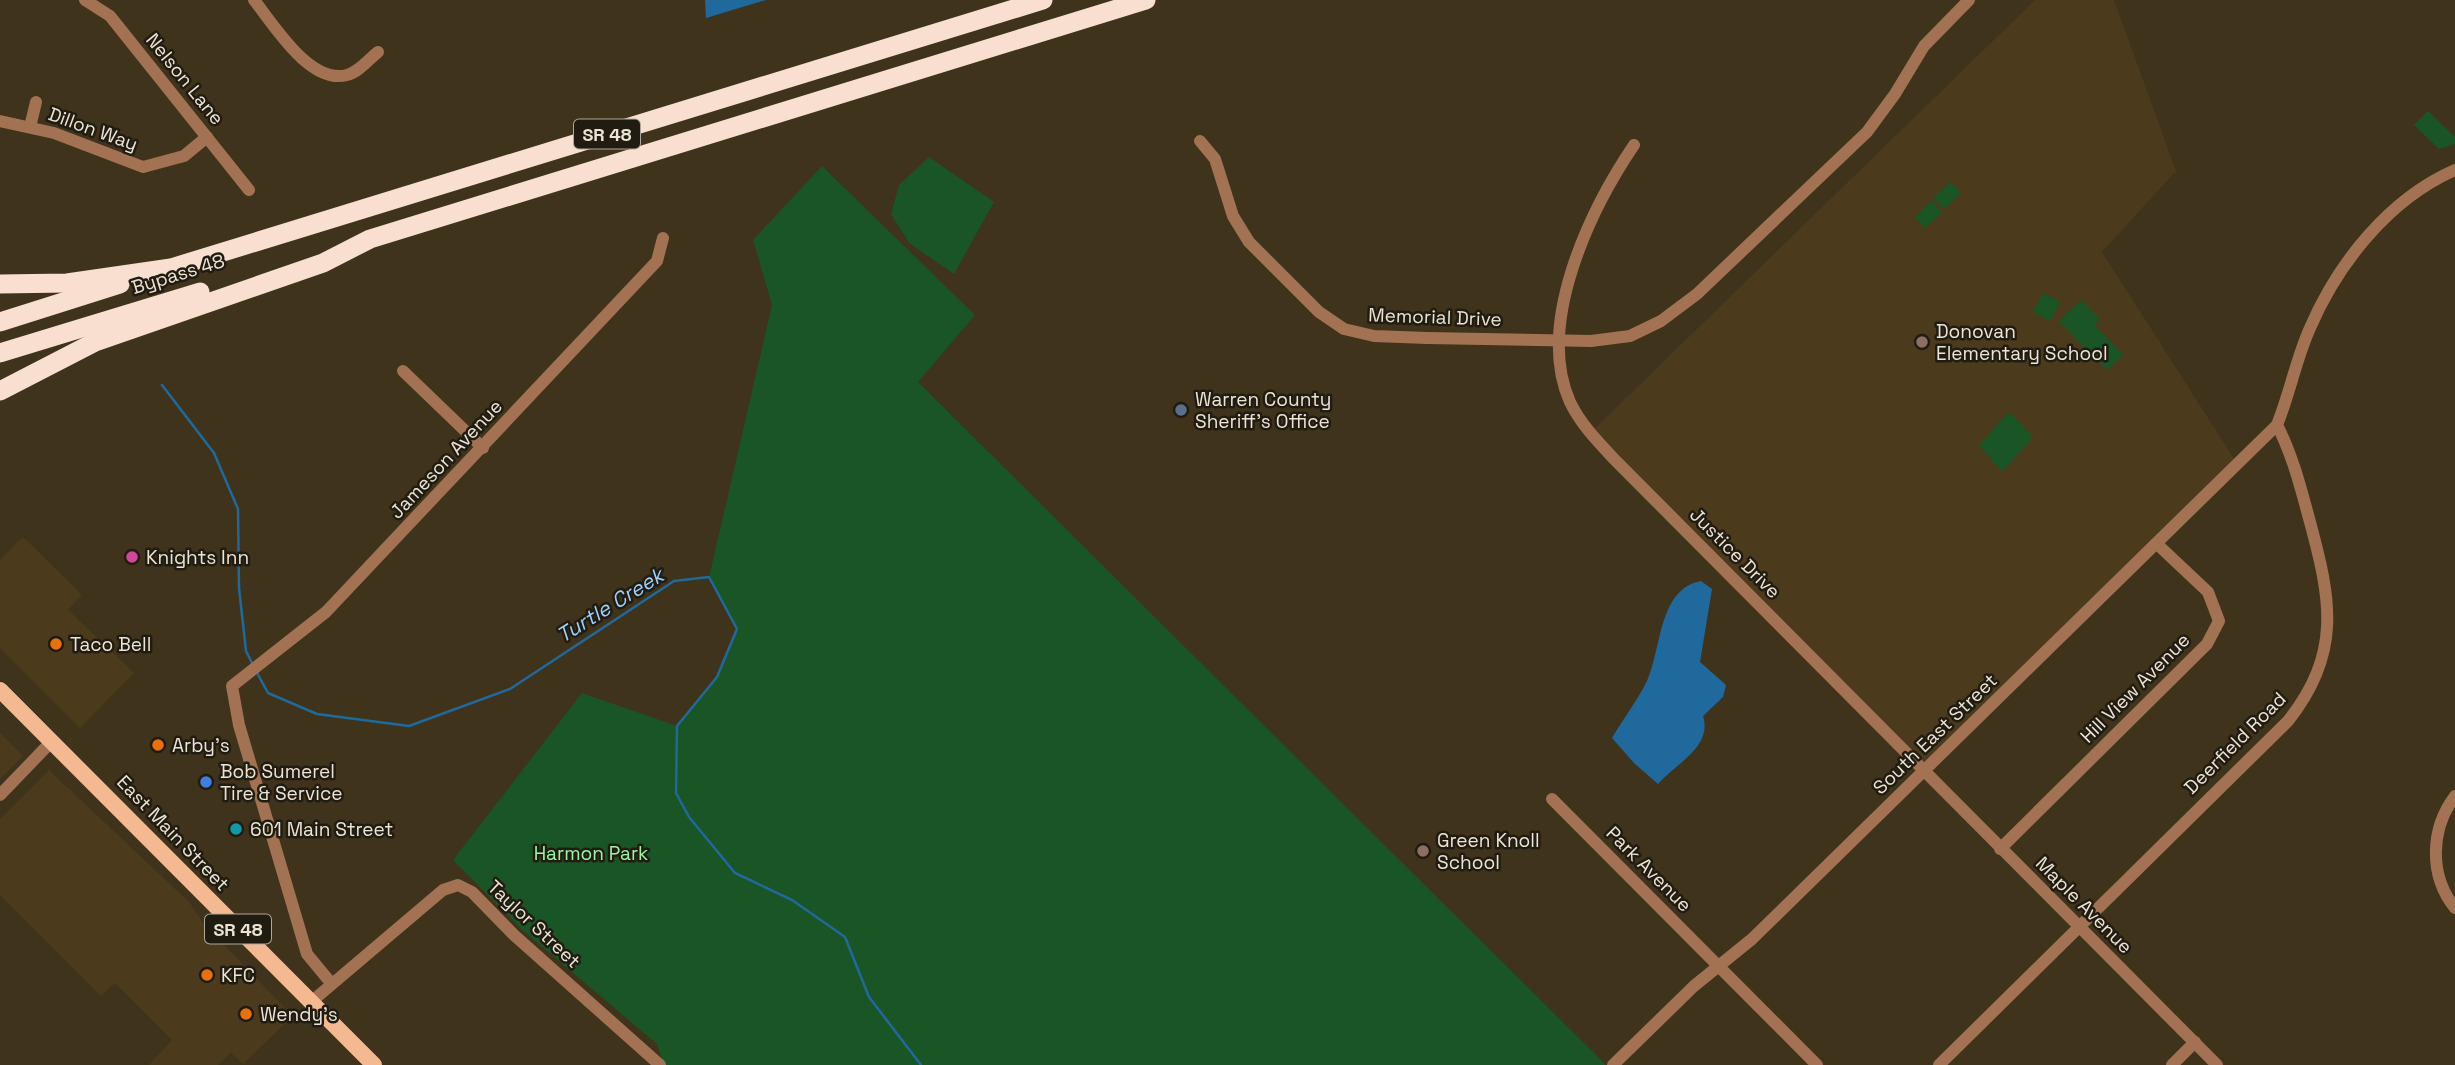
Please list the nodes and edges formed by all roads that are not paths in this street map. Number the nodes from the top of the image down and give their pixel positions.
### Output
1 (85, 0) edge
2 (254, 0) edge
3 (1043, 0) edge
4 (1146, 0) edge
5 (1969, 0) edge
6 (378, 52) dead end
7 (36, 102) dead end
8 (0, 121) edge
9 (30, 127) junction
10 (206, 137) junction
11 (1200, 141) dead end
12 (1634, 145) dead end
13 (2455, 170) edge
14 (249, 190) dead end
15 (663, 238) dead end
16 (370, 239) junction
17 (171, 268) junction
18 (0, 284) edge
19 (0, 321) edge
20 (1558, 341) junction
21 (0, 353) edge
22 (403, 371) dead end
23 (0, 390) edge
24 (2277, 425) junction
25 (483, 448) junction
26 (2157, 544) junction
27 (0, 690) edge
28 (52, 741) junction
29 (1924, 771) junction
30 (0, 796) edge
31 (2455, 796) edge
32 (1552, 799) dead end
33 (2000, 849) junction
34 (2455, 908) edge
35 (2078, 927) junction
36 (1719, 966) junction
37 (331, 983) junction
38 (311, 1002) junction
39 (2195, 1042) junction
40 (374, 1065) edge
41 (660, 1065) edge
42 (1613, 1065) edge
43 (1817, 1065) edge
44 (1939, 1065) edge
45 (2172, 1065) edge
46 (2217, 1065) edge

1 - 10 street, Nelson Lane
2 - 6 street
3 - 17 highway, SR 48
4 - 16 highway, SR 48
5 - 20 street
7 - 9 street
8 - 9 street, Dillon Way
9 - 10 street, Dillon Way
10 - 14 street, Nelson Lane
11 - 20 street, Memorial Drive
12 - 20 street, Justice Drive
13 - 24 street
15 - 25 street, Jameson Avenue
16 - 21 highway, Bypass 48
16 - 23 highway, SR 48
17 - 18 highway, SR 48
17 - 19 highway, Bypass 48
20 - 29 street, Justice Drive
22 - 25 street
24 - 26 street, South East Street
24 - 35 street, Deerfield Road
25 - 37 street, Jameson Avenue
26 - 29 street, South East Street
26 - 33 street, Hill View Avenue
27 - 28 main road, East Main Street / SR 48
28 - 30 street
28 - 38 main road, East Main Street / SR 48
29 - 33 street, Maple Avenue
29 - 36 street, South East Street
31 - 34 street
32 - 36 street, Park Avenue
33 - 35 street, Maple Avenue
35 - 39 street, Maple Avenue
35 - 44 street, Deerfield Road
36 - 42 street, South East Street
36 - 43 street, Park Avenue
37 - 38 street, Taylor Street
37 - 41 street, Taylor Street
38 - 40 main road, East Main Street / SR 48
39 - 45 street
39 - 46 street, Maple Avenue

